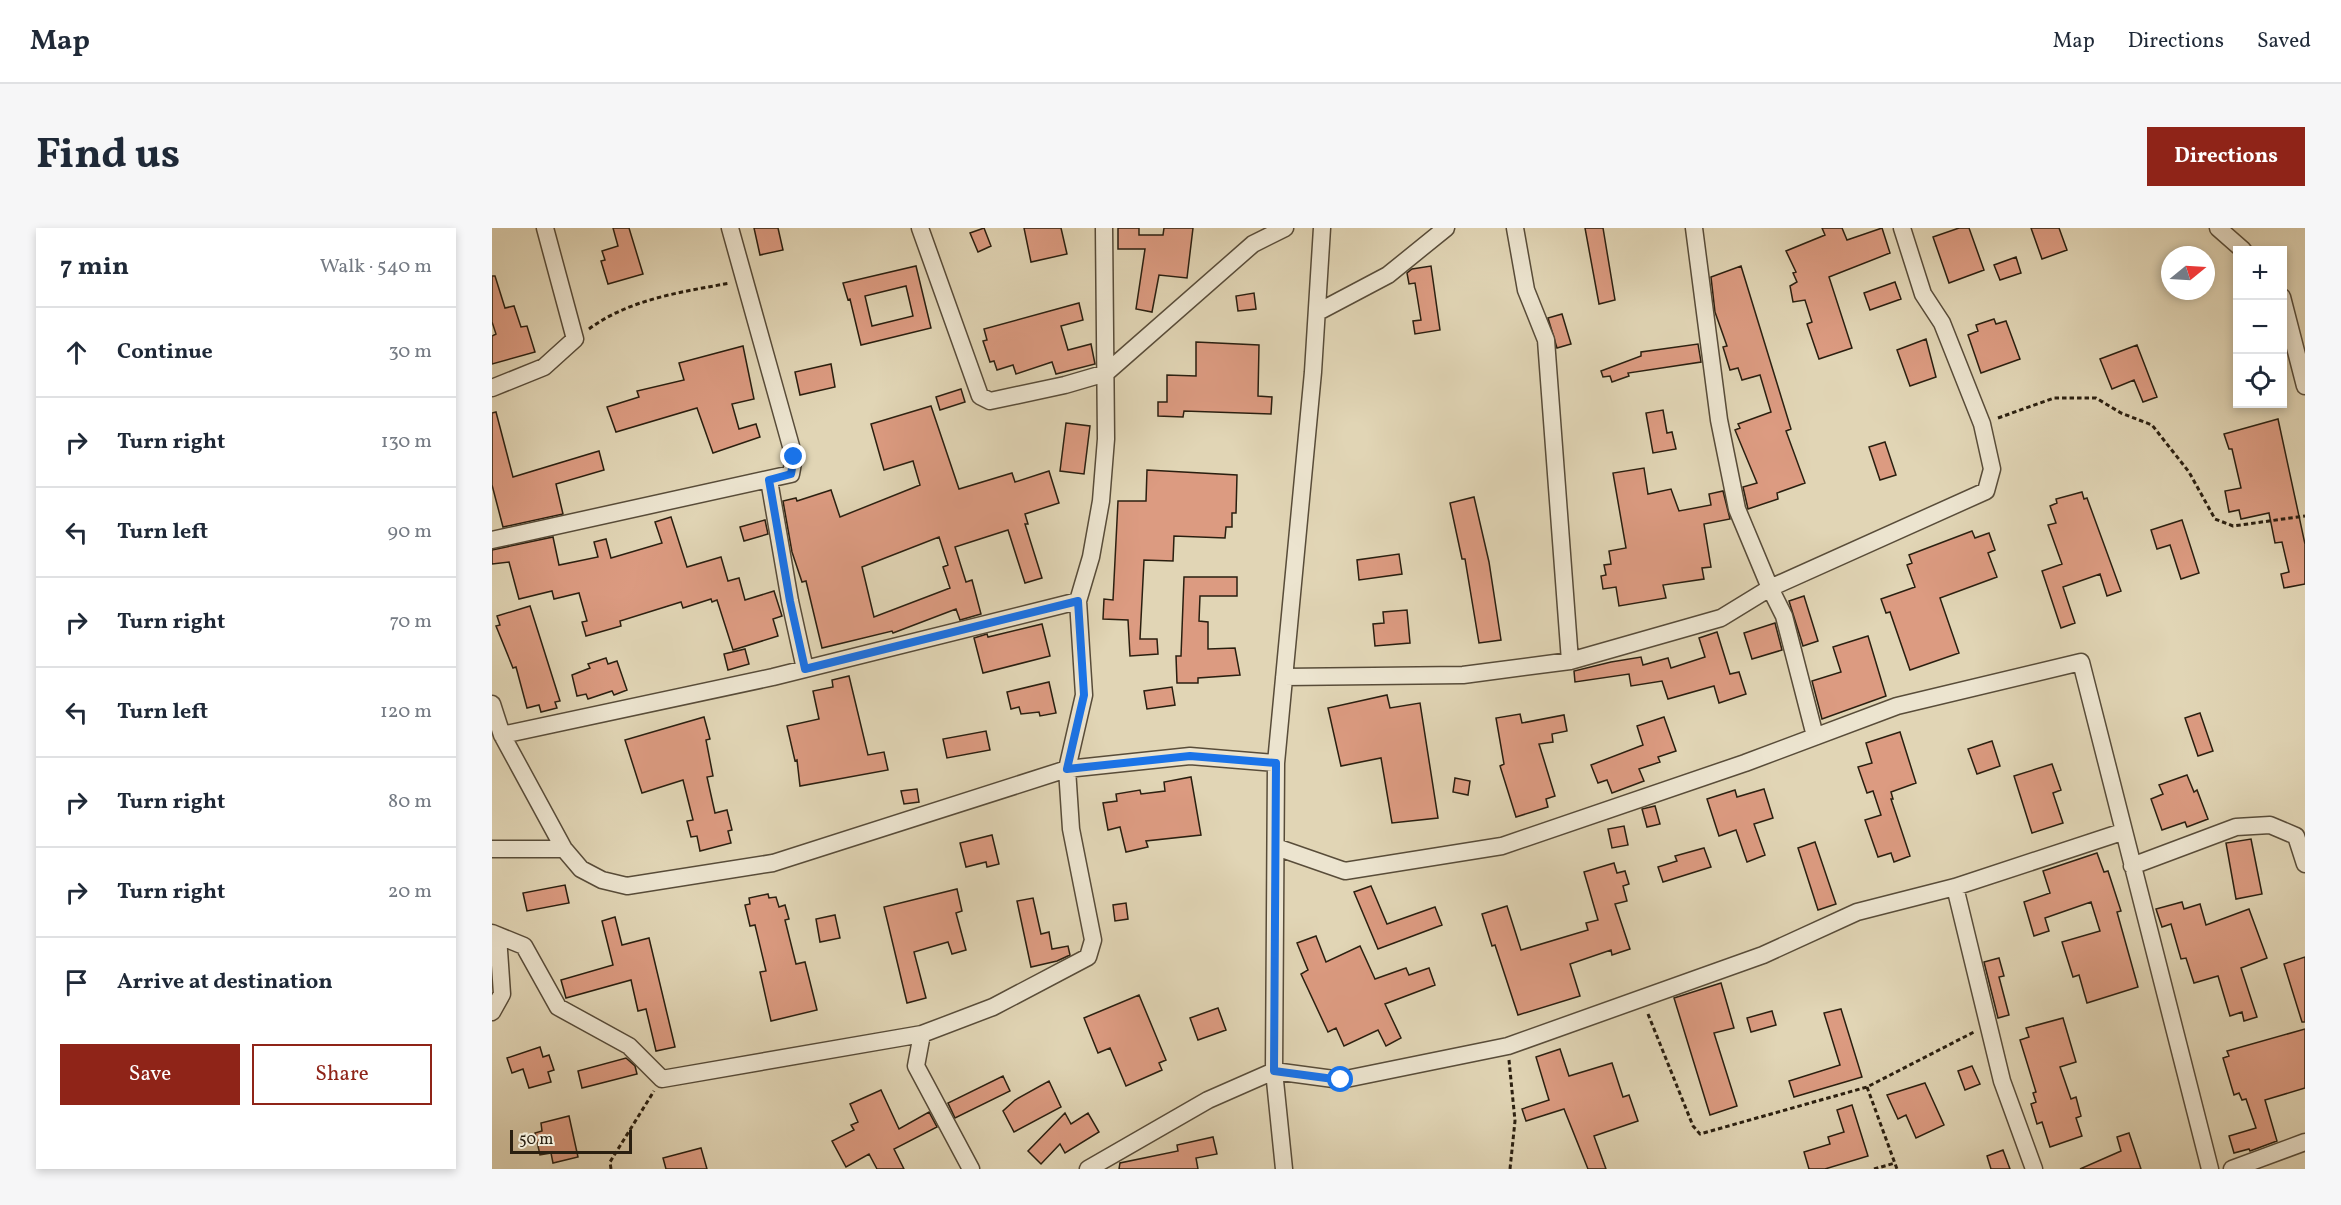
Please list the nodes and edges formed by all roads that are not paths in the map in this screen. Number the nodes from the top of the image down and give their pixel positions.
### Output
1 (545, 228) edge
2 (730, 228) edge
3 (920, 228) edge
4 (1104, 228) edge
5 (1285, 228) edge
6 (1322, 228) edge
7 (1446, 228) edge
8 (1515, 228) edge
9 (1694, 228) edge
10 (1902, 228) edge
11 (2218, 228) edge
12 (2239, 246) edge
13 (2284, 300) edge
14 (1318, 312) junction
15 (2303, 367) edge
16 (1106, 373) junction
17 (2305, 386) edge
18 (492, 388) edge
19 (769, 480) junction
20 (492, 540) edge
21 (1770, 588) junction
22 (1078, 601) junction
23 (1570, 661) junction
24 (805, 669) junction
25 (1284, 677) junction
26 (492, 704) edge
27 (502, 735) junction
28 (1815, 736) junction
29 (1276, 763) junction
30 (1067, 769) junction
31 (2122, 832) junction
32 (2301, 832) edge
33 (1276, 847) junction
34 (492, 849) edge
35 (564, 849) junction
36 (2305, 864) edge
37 (2132, 866) junction
38 (1955, 887) junction
39 (495, 934) edge
40 (492, 1012) edge
41 (922, 1034) junction
42 (1274, 1071) junction
43 (2305, 1142) edge
44 (970, 1169) edge
45 (1088, 1169) edge
46 (1284, 1169) edge
47 (2034, 1169) edge
48 (2210, 1169) edge
49 (2232, 1169) edge

1 - 18 street
2 - 19 street
3 - 16 street
4 - 16 street
5 - 16 street
6 - 14 street
7 - 14 street
8 - 23 street
9 - 21 street
10 - 21 street
11 - 12 street
13 - 15 street
14 - 25 street
15 - 17 street
16 - 22 street
19 - 20 street
19 - 24 street
21 - 23 street
21 - 28 street
22 - 24 street
22 - 30 street
23 - 25 street
24 - 27 street
25 - 29 street
26 - 27 street
27 - 35 street
28 - 31 street
28 - 33 street
29 - 30 street
29 - 33 street
30 - 35 street
30 - 41 street
31 - 37 street
31 - 38 street
32 - 36 street
32 - 37 street
33 - 42 street
34 - 35 street
37 - 48 street
38 - 42 street
38 - 47 street
39 - 40 street
39 - 41 street
41 - 44 street
42 - 45 street
42 - 46 street
43 - 49 street

